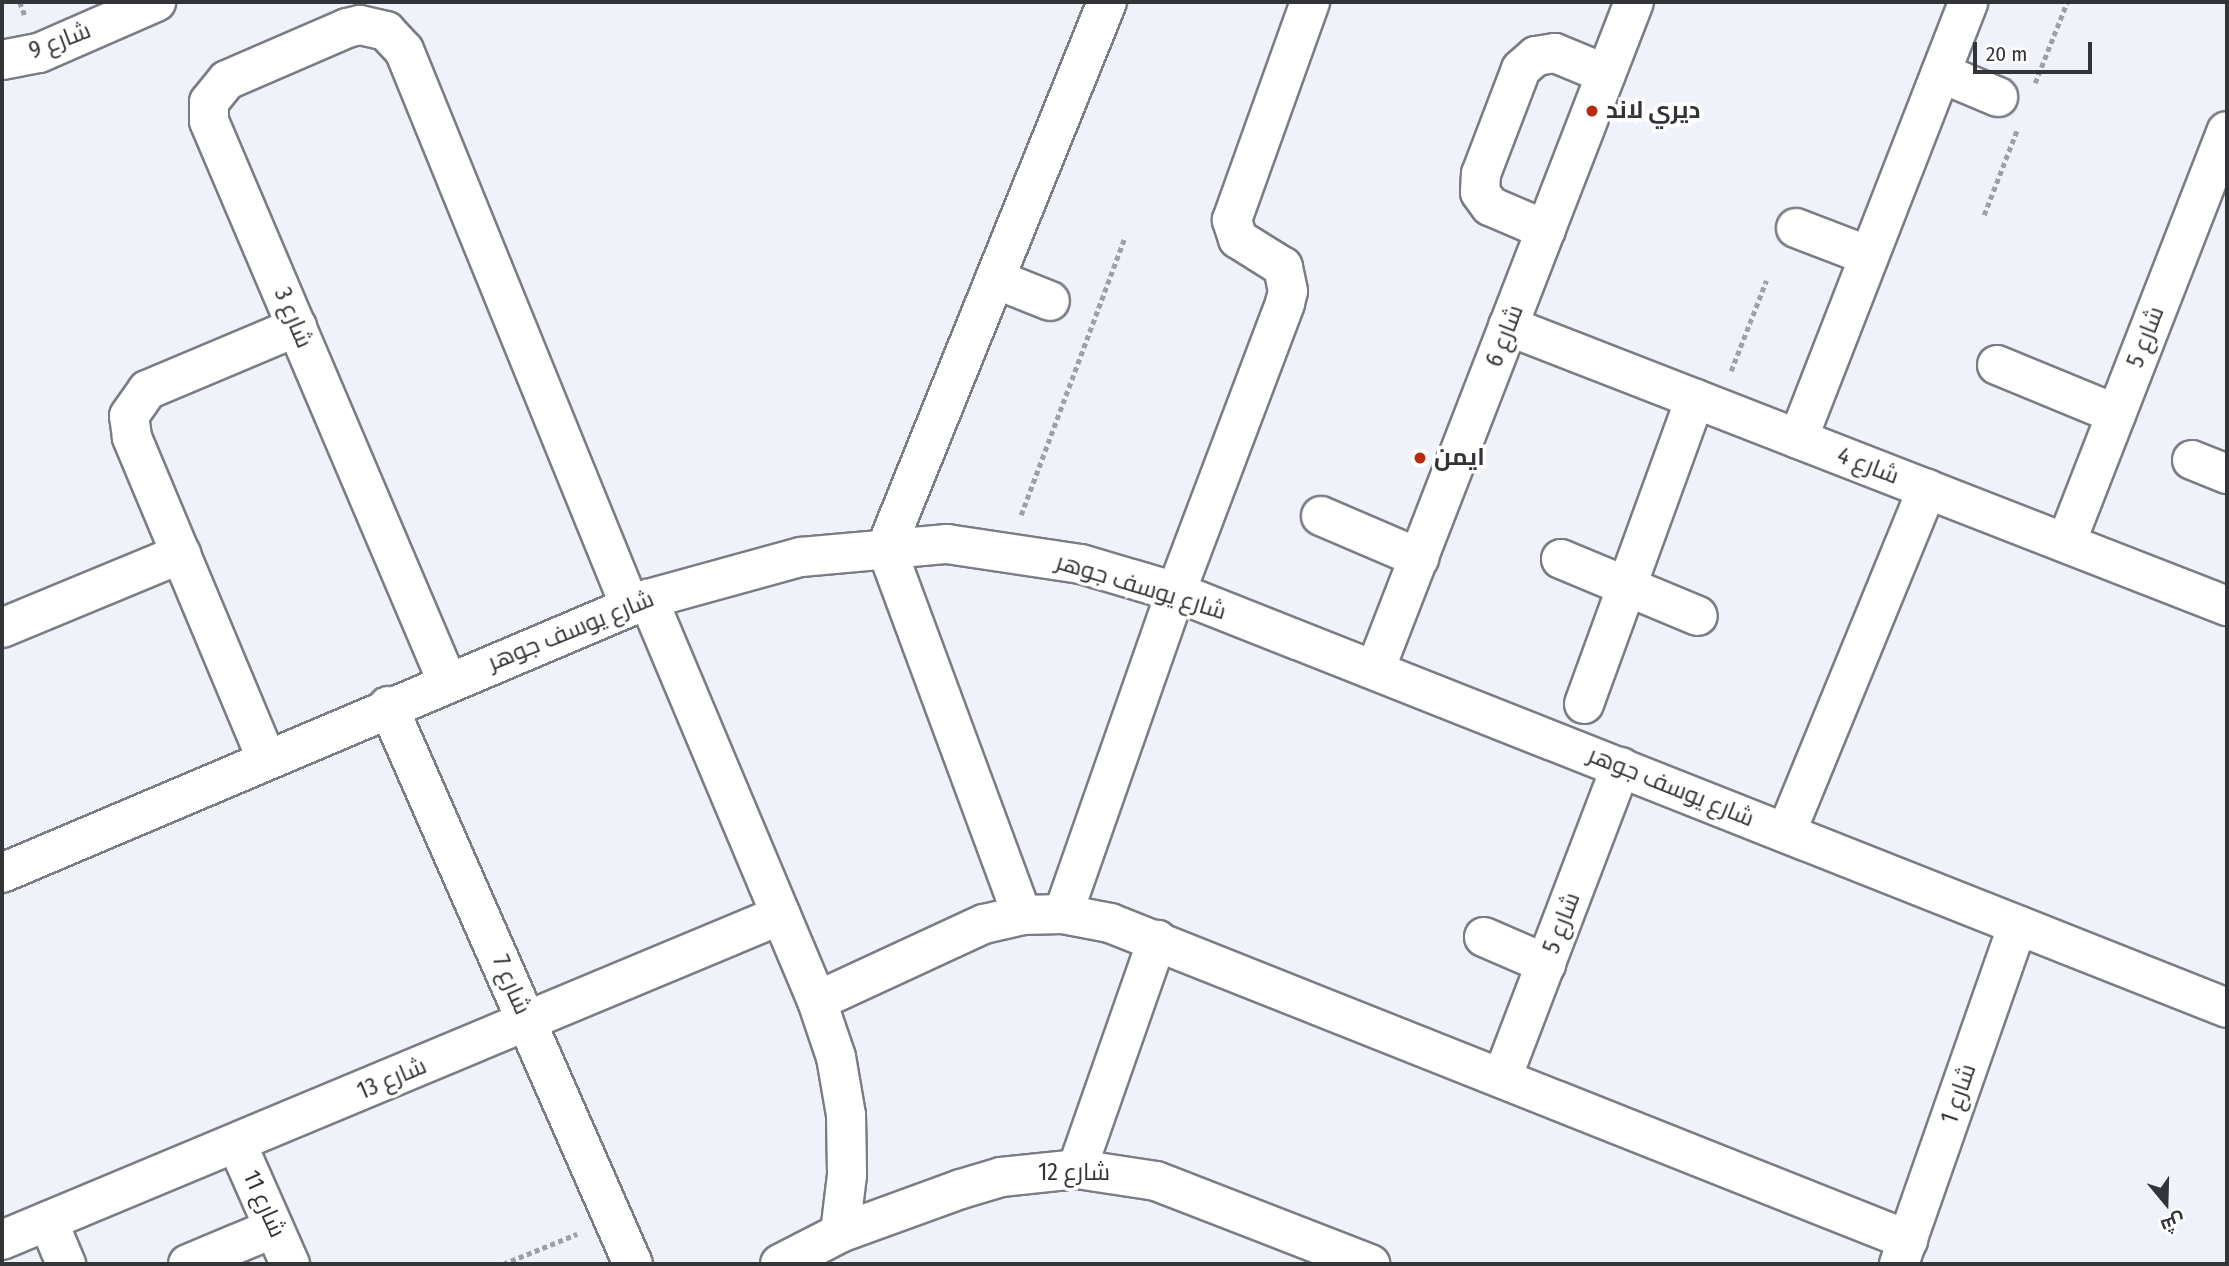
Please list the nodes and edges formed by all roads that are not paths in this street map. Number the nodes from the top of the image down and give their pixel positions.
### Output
1 (156, 2) edge
2 (1107, 2) edge
3 (1310, 2) edge
4 (1634, 2) edge
5 (1968, 2) edge
6 (2, 60) edge
7 (1941, 73) junction
8 (1606, 74) junction
9 (1998, 97) dead end
10 (2227, 131) edge
11 (1796, 228) dead end
12 (1546, 230) junction
13 (1869, 256) junction
14 (995, 279) junction
15 (1050, 301) dead end
16 (1508, 326) junction
17 (297, 327) junction
18 (1997, 365) dead end
19 (1706, 404) junction
20 (2116, 414) junction
21 (1798, 439) junction
22 (2192, 460) dead end
23 (2227, 474) edge
24 (1927, 489) junction
25 (1321, 516) dead end
26 (2066, 543) junction
27 (886, 548) junction
28 (181, 554) junction
29 (1419, 558) junction
30 (1561, 559) dead end
31 (1627, 586) junction
32 (1176, 592) junction
33 (2224, 595) edge
34 (639, 602) junction
35 (1698, 616) dead end
36 (2, 628) edge
37 (1375, 670) junction
38 (447, 681) junction
39 (1584, 704) dead end
40 (388, 706) junction
41 (266, 758) junction
42 (1621, 767) junction
43 (1786, 833) junction
44 (2, 873) edge
45 (1063, 914) junction
46 (781, 915) junction
47 (1023, 915) junction
48 (2018, 925) junction
49 (1484, 937) dead end
50 (1157, 940) junction
51 (1546, 964) junction
52 (817, 1001) junction
53 (2227, 1008) edge
54 (527, 1022) junction
55 (1502, 1077) junction
56 (237, 1144) junction
57 (1077, 1169) junction
58 (48, 1221) junction
59 (274, 1228) junction
60 (840, 1233) junction
61 (2, 1240) edge
62 (1903, 1252) edge
63 (66, 1264) edge
64 (188, 1264) edge
65 (290, 1264) edge
66 (633, 1264) edge
67 (780, 1264) edge
68 (1370, 1264) edge

1 - 6 street, شارع 9
2 - 14 street
3 - 32 street
4 - 8 street, شارع 6
5 - 7 street
7 - 9 street
7 - 13 street
8 - 12 street, شارع 6
8 - 12 street
10 - 20 street, شارع 5
11 - 13 street
12 - 16 street, شارع 6
13 - 21 street
14 - 15 street
14 - 27 street
16 - 19 street, شارع 4
16 - 29 street, شارع 6
17 - 28 street
17 - 34 street, شارع 3
17 - 38 street, شارع 3
18 - 20 street
19 - 21 street, شارع 4
19 - 31 street
20 - 26 street, شارع 5
21 - 24 street, شارع 4
22 - 23 street
24 - 26 street, شارع 4
24 - 43 street
25 - 29 street
26 - 33 street, شارع 4
27 - 32 street, شارع يوسف جوهر
27 - 34 street, شارع يوسف جوهر
27 - 47 street
28 - 36 street
28 - 41 street
29 - 37 street, شارع 6
30 - 31 street
31 - 35 street
31 - 39 street
32 - 37 street, شارع يوسف جوهر
32 - 45 street
34 - 38 street, شارع يوسف جوهر
34 - 46 street
37 - 42 street, شارع يوسف جوهر
38 - 40 street, شارع يوسف جوهر
40 - 41 street, شارع يوسف جوهر
40 - 54 street, شارع 7
41 - 44 street, شارع يوسف جوهر
42 - 43 street, شارع يوسف جوهر
42 - 51 street, شارع 5
43 - 48 street, شارع يوسف جوهر
45 - 47 street
45 - 50 street
46 - 52 street
46 - 54 street, شارع 13
47 - 52 street
48 - 53 street, شارع يوسف جوهر
48 - 62 street, شارع 1
49 - 51 street
50 - 55 street
50 - 57 street
51 - 55 street, شارع 5
52 - 60 street
54 - 56 street, شارع 13
54 - 66 street, شارع 7
55 - 62 street
56 - 58 street, شارع 13
56 - 59 street, شارع 11
57 - 60 street, شارع 12
57 - 68 street, شارع 12
58 - 61 street, شارع 13
58 - 63 street
59 - 64 street
59 - 65 street, شارع 11
60 - 67 street, شارع 12

